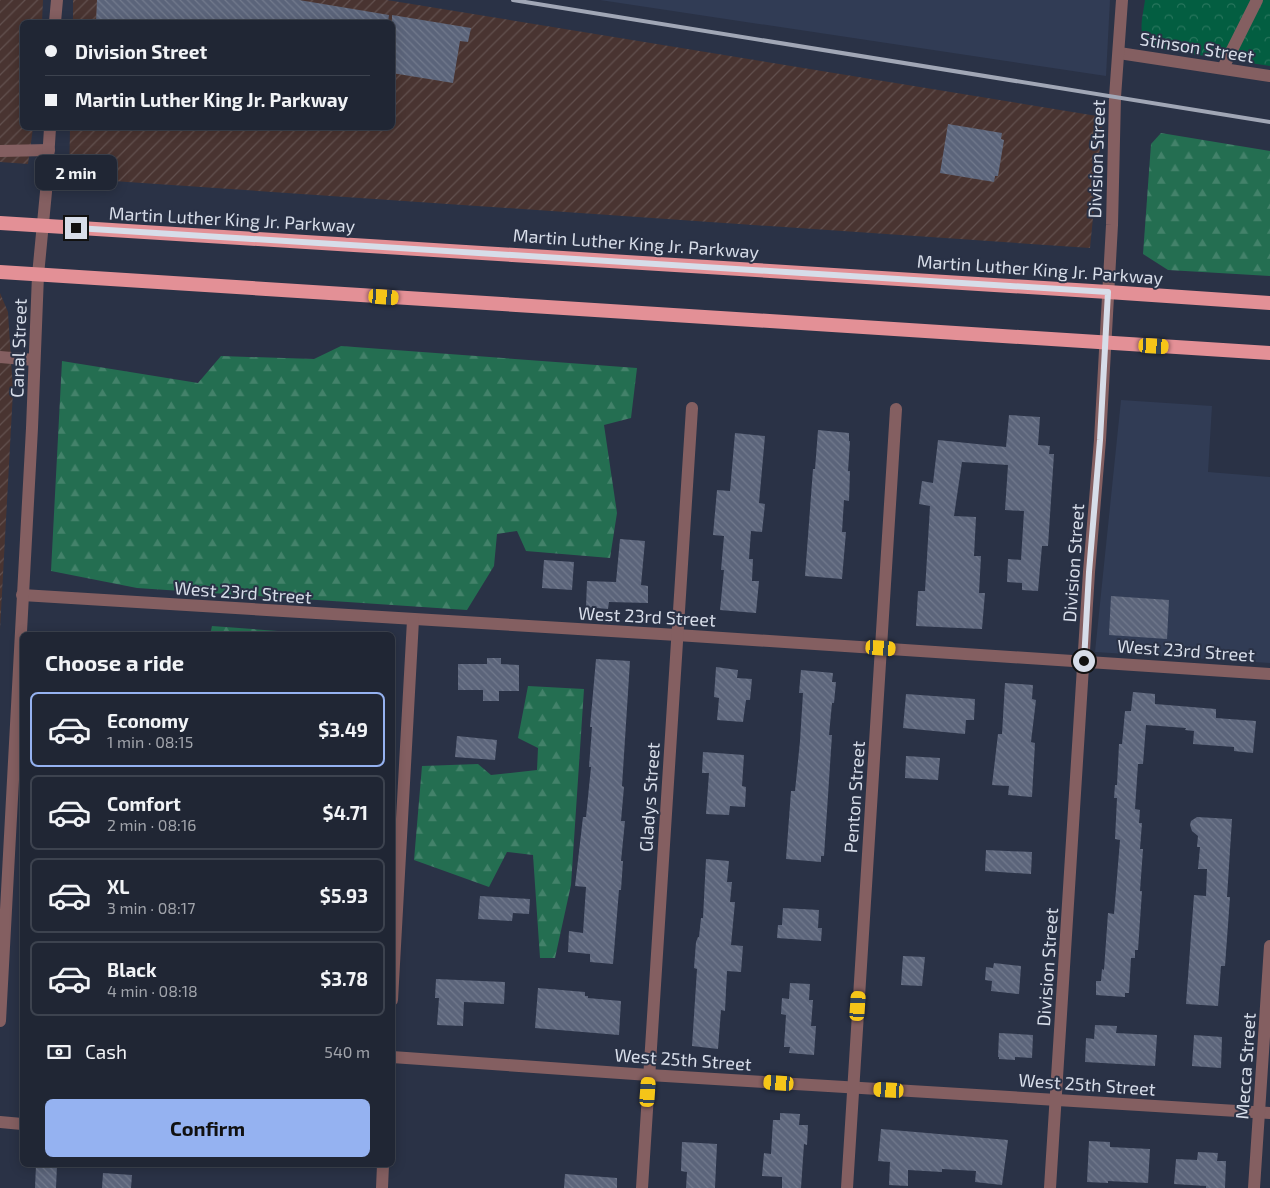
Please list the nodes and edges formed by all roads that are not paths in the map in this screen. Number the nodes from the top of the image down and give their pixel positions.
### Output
1 (57, 0) edge
2 (1122, 0) edge
3 (1257, 0) edge
4 (55, 20) edge
5 (1119, 53) junction
6 (1223, 68) junction
7 (1270, 76) edge
8 (50, 130) edge
9 (49, 150) junction
10 (0, 151) edge
11 (0, 223) edge
12 (43, 225) junction
13 (0, 272) edge
14 (38, 275) junction
15 (1108, 292) junction
16 (1270, 304) edge
17 (1104, 343) junction
18 (1270, 353) edge
19 (0, 357) edge
20 (34, 360) junction
21 (692, 408) dead end
22 (896, 409) dead end
23 (22, 595) junction
24 (412, 620) junction
25 (20, 632) edge
26 (20, 634) edge
27 (676, 635) junction
28 (881, 648) junction
29 (1084, 661) junction
30 (1270, 674) edge
31 (395, 943) edge
32 (1270, 946) edge
33 (0, 1021) edge
34 (395, 1057) edge
35 (650, 1075) junction
36 (853, 1088) junction
37 (1056, 1100) junction
38 (1265, 1112) edge
39 (0, 1122) edge
40 (20, 1124) edge
41 (383, 1167) edge
42 (382, 1188) edge
43 (642, 1188) edge
44 (847, 1188) edge
45 (1050, 1188) edge
46 (1254, 1188) edge

1 - 4 street
2 - 5 street, Division Street
3 - 6 street
5 - 6 street, Stinson Street
5 - 15 street, Division Street
6 - 7 street, Stinson Street
8 - 9 street, Canal Street
9 - 10 street
9 - 12 street, Canal Street
11 - 12 highway, Martin Luther King Jr. Parkway
12 - 14 street, Canal Street
12 - 15 highway, Martin Luther King Jr. Parkway
13 - 14 highway
14 - 17 highway
14 - 20 street, Canal Street
15 - 16 highway, Martin Luther King Jr. Parkway
15 - 17 street, Division Street
17 - 18 highway
17 - 29 street, Division Street
19 - 20 street
20 - 23 street, Canal Street
21 - 27 street, Gladys Street
22 - 28 street, Penton Street
23 - 24 street, West 23rd Street
23 - 25 street, Canal Street
24 - 27 street, West 23rd Street
24 - 31 street
26 - 33 street, Canal Street
27 - 28 street, West 23rd Street
27 - 35 street, Gladys Street
28 - 29 street, West 23rd Street
28 - 36 street, Penton Street
29 - 30 street, West 23rd Street
29 - 37 street, Division Street
32 - 38 street, Mecca Street
34 - 35 street, West 25th Street
35 - 36 street, West 25th Street
35 - 43 street, Gladys Street
36 - 37 street, West 25th Street
36 - 44 street, Penton Street
37 - 38 street, West 25th Street
37 - 45 street, Division Street
38 - 46 street, Mecca Street
39 - 40 street
41 - 42 street

